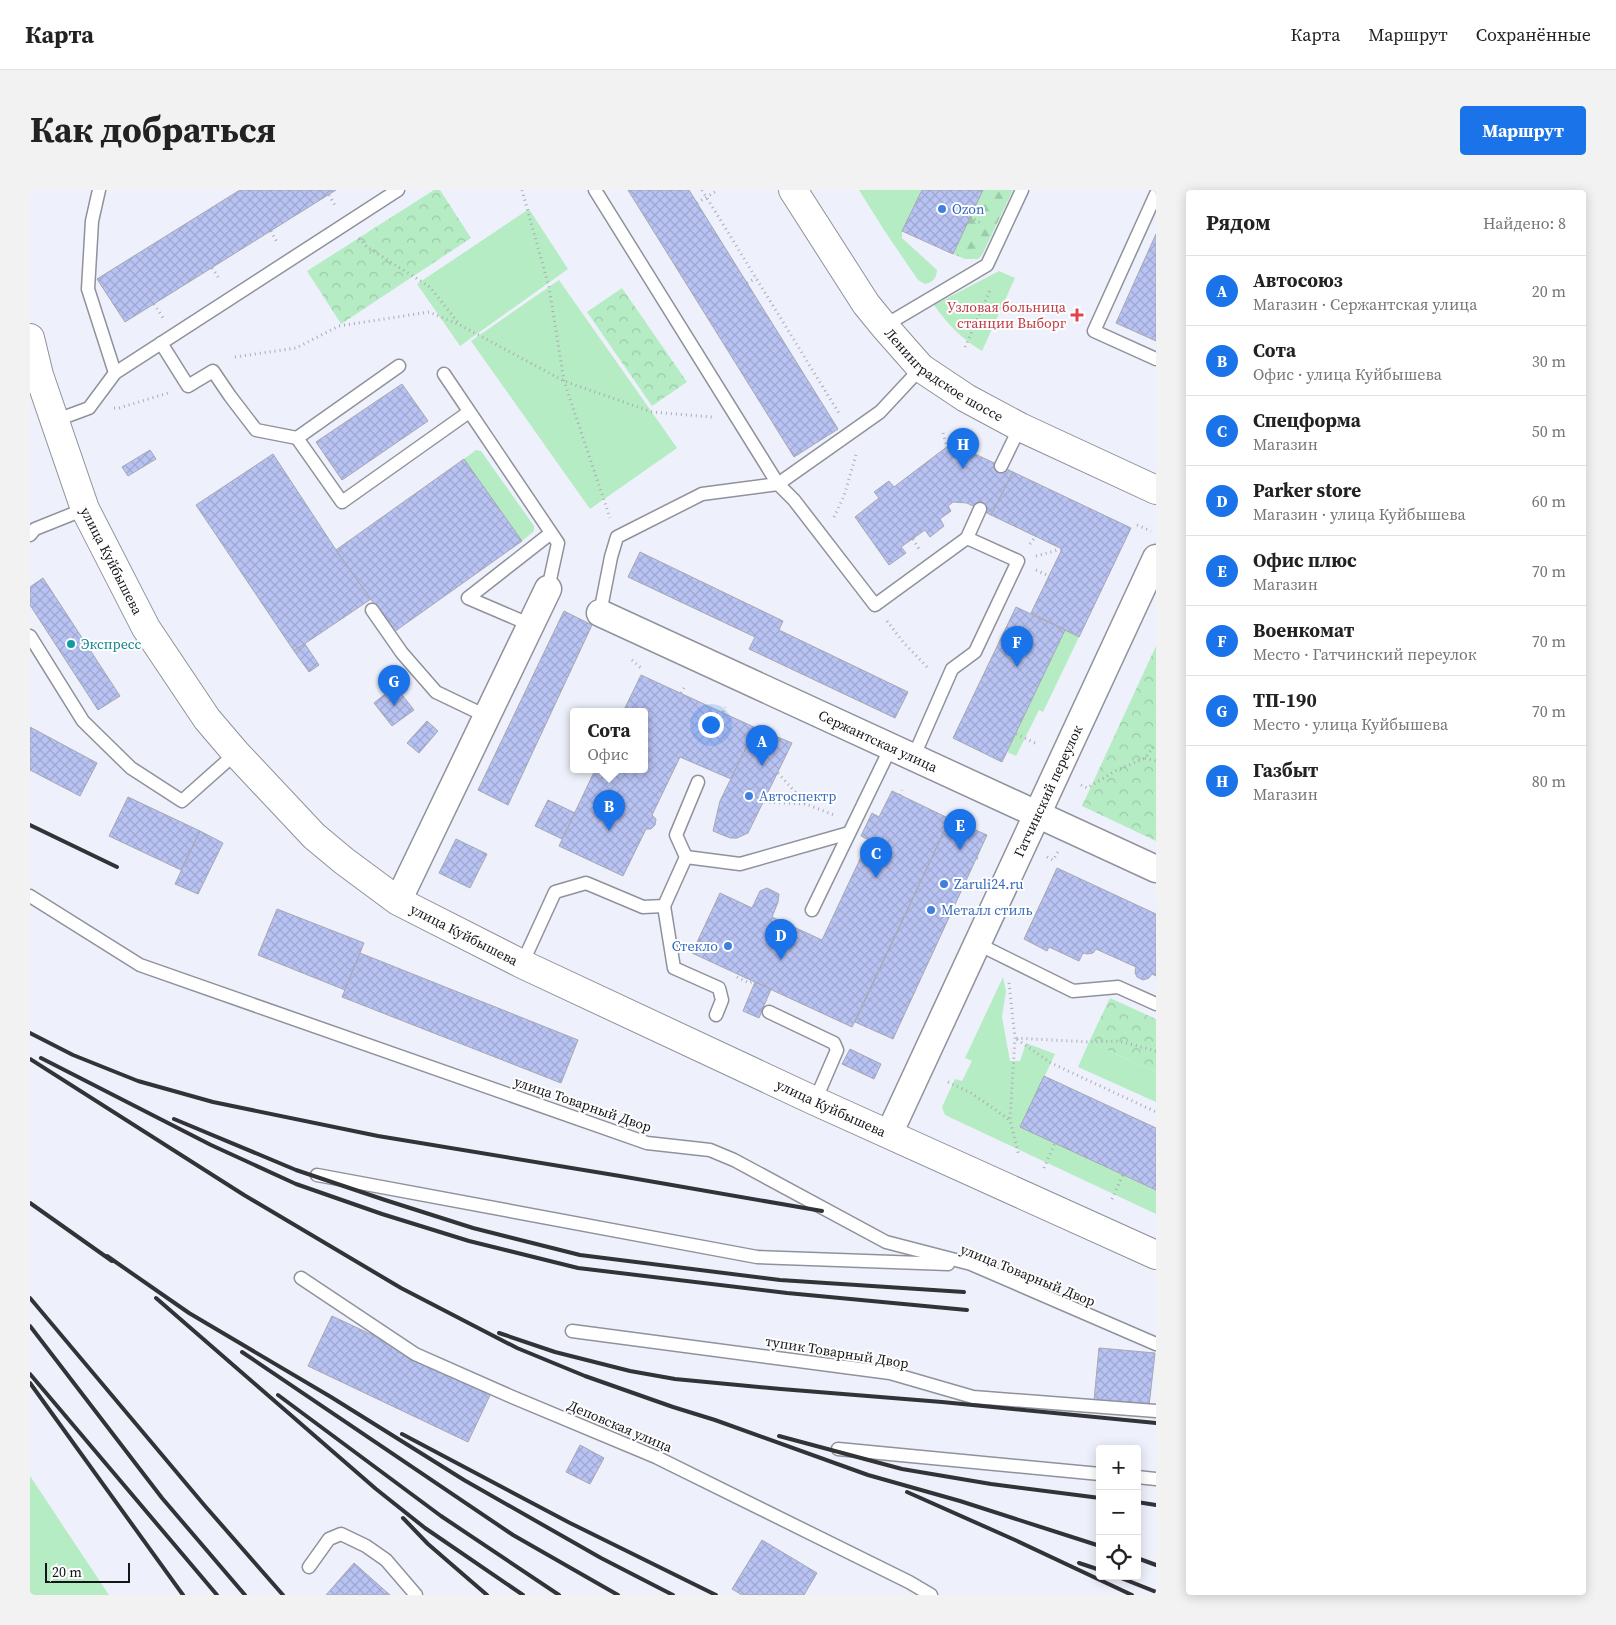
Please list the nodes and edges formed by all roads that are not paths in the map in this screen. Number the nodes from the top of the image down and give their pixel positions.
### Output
1 (99, 190) edge
2 (398, 190) edge
3 (594, 190) edge
4 (793, 190) edge
5 (1022, 190) edge
6 (1156, 194) edge
7 (884, 326) junction
8 (30, 338) edge
9 (161, 342) junction
10 (1156, 359) edge
11 (399, 366) dead end
12 (922, 368) junction
13 (115, 373) junction
14 (444, 374) dead end
15 (34, 376) edge
16 (468, 412) junction
17 (54, 421) junction
18 (1020, 427) junction
19 (297, 438) junction
20 (1001, 466) dead end
21 (778, 484) junction
22 (1156, 490) edge
23 (85, 509) junction
24 (980, 510) dead end
25 (551, 533) junction
26 (30, 535) edge
27 (967, 538) junction
28 (1156, 558) edge
29 (548, 589) joint
30 (372, 610) dead end
31 (600, 613) joint
32 (531, 626) junction
33 (30, 636) edge
34 (486, 716) junction
35 (902, 752) junction
36 (236, 753) junction
37 (698, 782) dead end
38 (1038, 815) junction
39 (852, 828) junction
40 (686, 858) junction
41 (1156, 869) edge
42 (30, 896) edge
43 (398, 901) junction
44 (664, 906) junction
45 (812, 910) dead end
46 (978, 944) junction
47 (522, 964) junction
48 (1156, 1004) edge
49 (769, 1012) dead end
50 (716, 1015) dead end
51 (816, 1100) junction
52 (889, 1134) junction
53 (317, 1175) dead end
54 (1156, 1255) edge
55 (971, 1264) junction
56 (301, 1278) dead end
57 (572, 1331) dead end
58 (1156, 1344) edge
59 (1156, 1411) edge
60 (838, 1449) dead end
61 (1096, 1474) edge
62 (1141, 1477) edge
63 (1156, 1479) edge
64 (310, 1567) dead end
65 (416, 1595) edge
66 (931, 1595) edge

1 - 13 lane
2 - 9 lane
3 - 21 lane
4 - 7 main road, Ленинградское шоссе
5 - 7 lane
6 - 10 lane
7 - 12 main road, Ленинградское шоссе
8 - 15 main road, улица Куйбышева
9 - 13 lane
9 - 19 lane
11 - 19 lane
12 - 18 main road, Ленинградское шоссе
12 - 21 lane
13 - 17 lane
14 - 16 lane
15 - 17 main road, улица Куйбышева
16 - 19 lane
16 - 25 lane
17 - 23 main road, улица Куйбышева
18 - 20 lane
18 - 22 main road, Ленинградское шоссе
21 - 27 lane
21 - 31 lane
23 - 26 lane
23 - 36 main road, улица Куйбышева
24 - 27 lane
25 - 29 lane
25 - 32 lane
27 - 35 lane
28 - 38 street, Гатчинский переулок
29 - 32 street
30 - 34 lane
31 - 35 street, Сержантская улица
32 - 34 street
33 - 36 lane
34 - 43 street
35 - 38 street, Сержантская улица
35 - 39 lane
36 - 43 main road, улица Куйбышева
37 - 40 lane
38 - 41 street, Сержантская улица
38 - 46 street, Гатчинский переулок
39 - 40 lane
39 - 45 lane
40 - 44 lane
42 - 55 lane, улица Товарный Двор
43 - 47 main road, улица Куйбышева
44 - 47 lane
44 - 50 lane
46 - 48 lane
46 - 52 street, Гатчинский переулок
47 - 51 main road, улица Куйбышева
49 - 51 lane
51 - 52 main road, улица Куйбышева
52 - 54 main road, улица Куйбышева
53 - 55 lane
55 - 58 lane, улица Товарный Двор
56 - 66 lane, Деповская улица
57 - 59 lane, тупик Товарный Двор
60 - 61 lane
62 - 63 lane
64 - 65 lane

